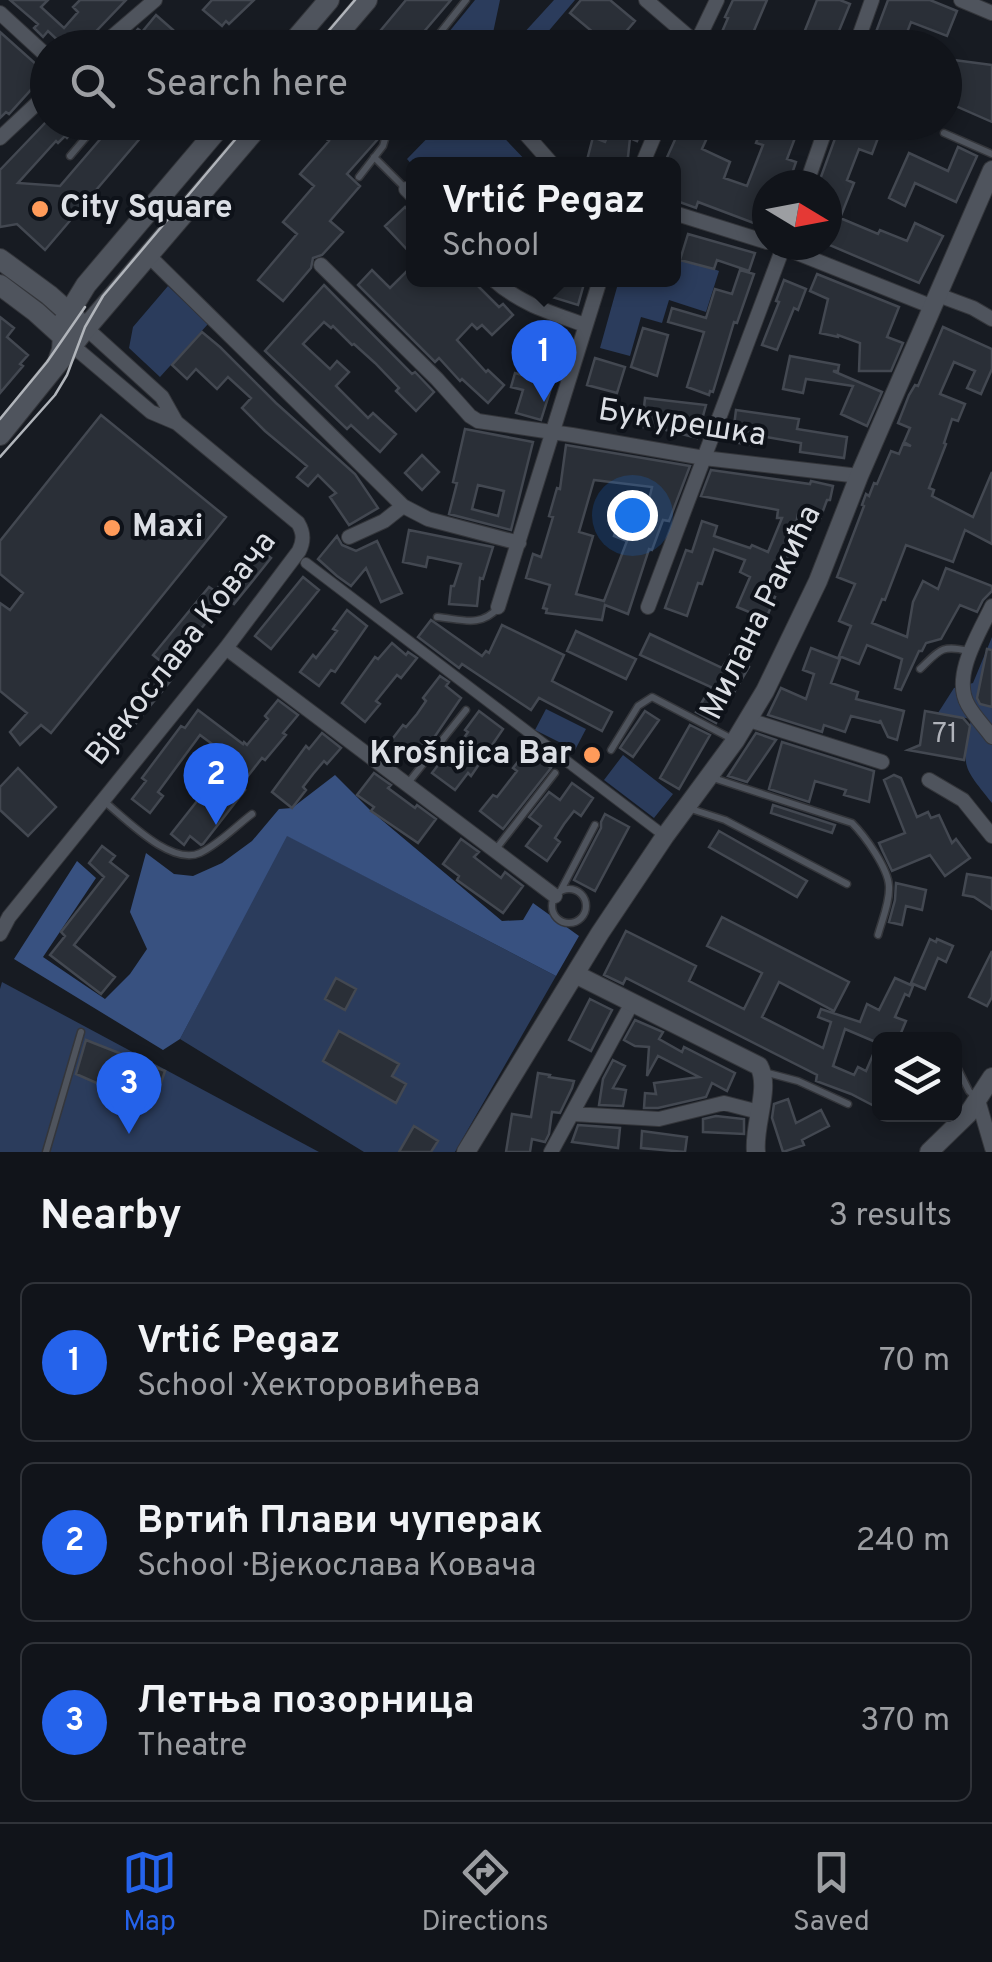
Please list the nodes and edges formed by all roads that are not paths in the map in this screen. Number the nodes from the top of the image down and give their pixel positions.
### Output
1 (155, 0) edge
2 (329, 0) edge
3 (367, 0) edge
4 (466, 0) edge
5 (646, 0) edge
6 (717, 0) edge
7 (872, 0) edge
8 (961, 0) edge
9 (0, 13) edge
10 (992, 13) edge
11 (120, 30) edge
12 (303, 30) edge
13 (341, 30) edge
14 (442, 30) edge
15 (679, 30) edge
16 (702, 30) edge
17 (861, 30) edge
18 (30, 41) edge
19 (30, 110) edge
20 (0, 138) edge
21 (84, 140) edge
22 (209, 140) edge
23 (247, 140) edge
24 (385, 140) edge
25 (822, 140) edge
26 (960, 140) edge
27 (992, 154) edge
28 (70, 156) dead end
29 (374, 157) junction
30 (811, 170) edge
31 (992, 170) edge
32 (359, 177) dead end
33 (406, 189) edge
34 (681, 215) edge
35 (752, 237) edge
36 (149, 256) junction
37 (0, 259) edge
38 (777, 260) edge
39 (822, 260) edge
40 (321, 265) dead end
41 (0, 285) edge
42 (502, 287) edge
43 (598, 287) edge
44 (936, 300) junction
45 (992, 319) edge
46 (77, 320) junction
47 (585, 325) junction
48 (68, 341) junction
49 (176, 422) junction
50 (551, 433) junction
51 (0, 435) edge
52 (704, 458) junction
53 (859, 476) junction
54 (403, 506) junction
55 (350, 537) dead end
56 (519, 543) junction
57 (306, 562) dead end
58 (498, 606) joint
59 (992, 606) edge
60 (648, 607) dead end
61 (437, 617) dead end
62 (226, 648) junction
63 (970, 651) junction
64 (920, 669) dead end
65 (466, 710) dead end
66 (749, 720) junction
67 (992, 737) edge
68 (735, 741) junction
69 (610, 750) dead end
70 (882, 762) dead end
71 (555, 772) dead end
72 (709, 776) junction
73 (929, 780) dead end
74 (408, 784) junction
75 (103, 800) junction
76 (686, 808) junction
77 (252, 814) dead end
78 (595, 825) dead end
79 (665, 836) junction
80 (992, 836) edge
81 (495, 850) junction
82 (847, 884) dead end
83 (558, 893) junction
84 (0, 934) edge
85 (878, 935) dead end
86 (575, 974) junction
87 (632, 1003) junction
88 (81, 1032) dead end
89 (763, 1072) junction
90 (962, 1077) edge
91 (992, 1077) edge
92 (978, 1100) junction
93 (848, 1104) dead end
94 (758, 1112) junction
95 (573, 1114) junction
96 (990, 1140) edge
97 (46, 1152) edge
98 (466, 1152) edge
99 (550, 1152) edge
100 (756, 1152) edge
101 (928, 1152) edge

1 - 11 street
2 - 12 main road
3 - 13 main road
4 - 14 lane
5 - 15 street
6 - 16 street
7 - 17 street
8 - 10 street
9 - 18 street
19 - 20 street
21 - 28 lane
22 - 46 main road
23 - 36 main road
24 - 29 lane
25 - 30 street
26 - 27 lane
29 - 32 lane
29 - 33 lane
31 - 44 street, Милана Ракића
34 - 35 street
36 - 46 main road
36 - 54 street
37 - 46 main road
38 - 52 street
39 - 44 street
40 - 50 street, Букурешка
41 - 48 main road
42 - 47 street
43 - 47 street
44 - 45 street
44 - 53 street, Милана Ракића
46 - 48 main road
46 - 49 street, Вјекослава Ковача
47 - 50 street
48 - 49 street, Вјекослава Ковача
48 - 51 main road
49 - 62 street, Вјекослава Ковача
50 - 52 street, Букурешка
50 - 56 street
52 - 53 street, Букурешка
52 - 60 street
53 - 66 street, Милана Ракића
54 - 55 street
54 - 56 street
56 - 58 street
57 - 79 street
58 - 61 lane
59 - 63 street
62 - 74 street
62 - 75 street, Вјекослава Ковача
63 - 64 lane
63 - 67 street
65 - 74 lane
66 - 68 street, Милана Ракића
66 - 70 street
68 - 69 lane
68 - 72 street, Милана Ракића
71 - 81 lane
72 - 76 street, Милана Ракића
72 - 85 lane
73 - 80 street
74 - 81 street
75 - 77 lane
75 - 84 street, Вјекослава Ковача
76 - 79 street, Милана Ракића
76 - 82 lane
78 - 83 lane
79 - 86 street, Милана Ракића
81 - 83 street
83 - 83 lane
86 - 87 street
86 - 98 street, Милана Ракића
87 - 89 street
87 - 95 street
88 - 97 lane
89 - 93 lane
89 - 94 street
90 - 92 lane
91 - 92 street
92 - 96 street
92 - 101 street
94 - 95 street
94 - 100 street
95 - 99 street

